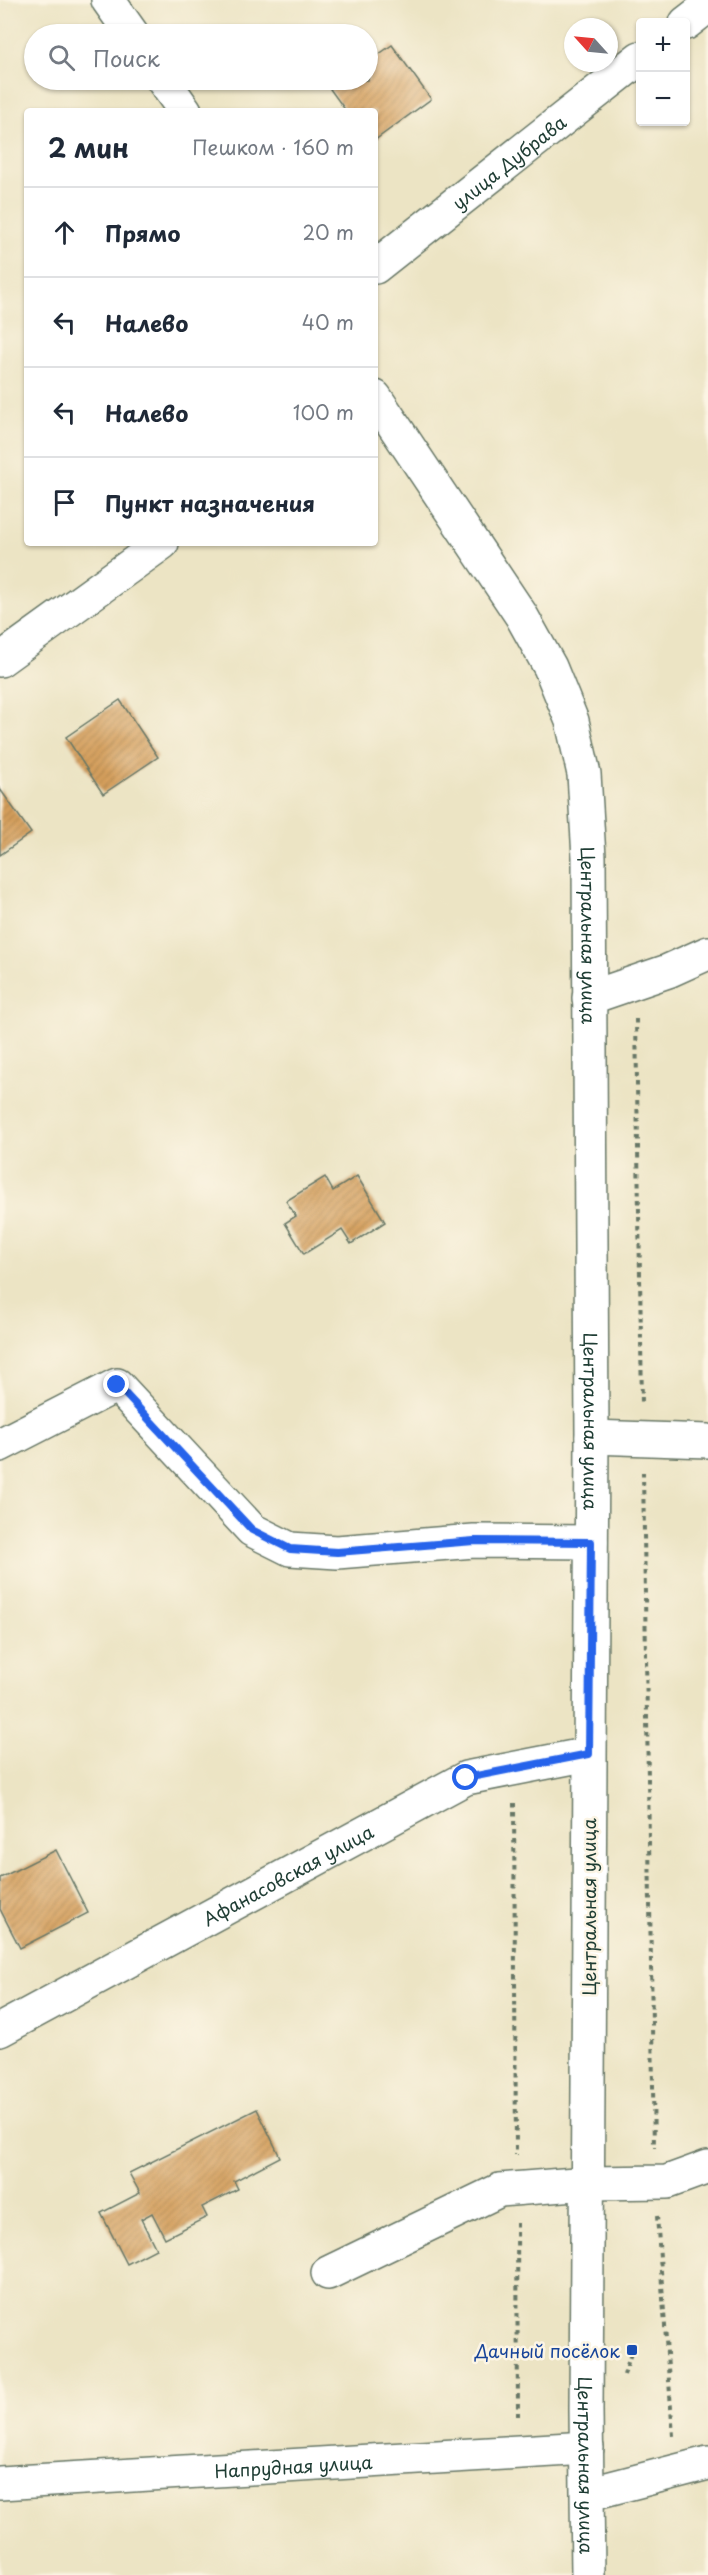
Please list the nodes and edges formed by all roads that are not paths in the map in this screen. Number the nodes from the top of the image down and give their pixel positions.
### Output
1 (108, 0) edge
2 (708, 6) edge
3 (690, 20) edge
4 (125, 24) edge
5 (636, 61) edge
6 (170, 90) edge
7 (183, 108) edge
8 (378, 265) edge
9 (378, 401) edge
10 (158, 546) edge
11 (0, 660) edge
12 (708, 952) edge
13 (589, 998) junction
14 (592, 1437) junction
15 (708, 1440) edge
16 (0, 1445) edge
17 (591, 1542) junction
18 (589, 1754) junction
19 (0, 2030) edge
20 (704, 2160) edge
21 (588, 2183) junction
22 (328, 2273) dead end
23 (587, 2448) junction
24 (708, 2463) edge
25 (0, 2483) edge
26 (588, 2494) junction
27 (588, 2575) edge

1 - 4 street
2 - 3 street
5 - 8 street, улица Дубрава
6 - 7 street
9 - 13 street, Центральная улица
10 - 11 street
12 - 13 street
13 - 14 street, Центральная улица
14 - 15 street
14 - 17 street, Центральная улица
16 - 17 street
17 - 18 street, Центральная улица
18 - 19 street, Афанасовская улица
18 - 21 street, Центральная улица
20 - 21 street
21 - 22 street
21 - 23 street, Центральная улица
23 - 25 street, Напрудная улица
23 - 26 street, Центральная улица
24 - 26 street
26 - 27 street, Центральная улица

